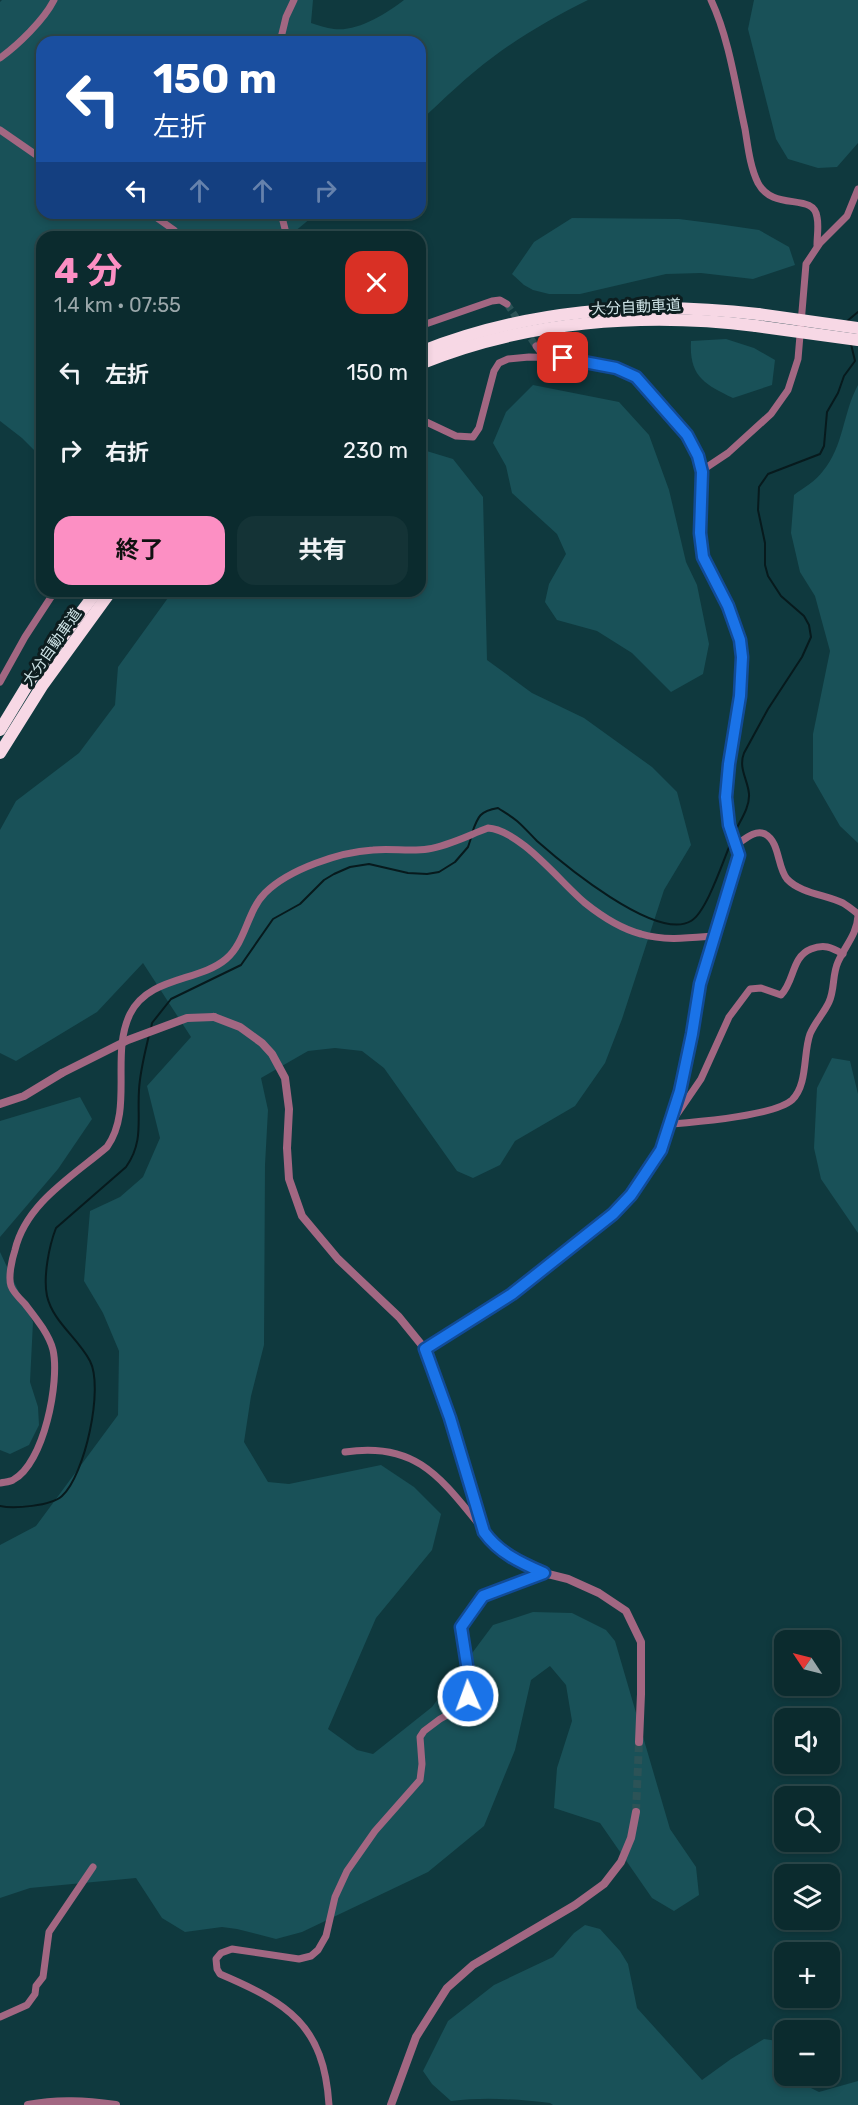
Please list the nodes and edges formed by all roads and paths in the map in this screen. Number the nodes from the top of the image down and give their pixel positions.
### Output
1 (54, 0) edge
2 (294, 0) edge
3 (711, 0) edge
4 (281, 36) edge
5 (0, 57) edge
6 (0, 130) edge
7 (36, 155) edge
8 (858, 189) edge
9 (158, 219) edge
10 (175, 231) edge
11 (817, 246) junction
12 (507, 304) dead end
13 (757, 320) junction
14 (426, 324) edge
15 (858, 328) edge
16 (858, 340) edge
17 (536, 345) tunnel mouth
18 (426, 350) edge
19 (546, 359) junction
20 (426, 362) edge
21 (426, 422) edge
22 (701, 471) junction
23 (52, 597) edge
24 (93, 597) edge
25 (107, 597) edge
26 (0, 682) edge
27 (0, 730) edge
28 (0, 753) edge
29 (736, 845) junction
30 (858, 915) edge
31 (714, 936) junction
32 (843, 954) junction
33 (0, 1104) edge
34 (670, 1124) junction
35 (425, 1349) junction
36 (345, 1452) dead end
37 (0, 1483) edge
38 (484, 1532) junction
39 (544, 1573) junction
40 (639, 1742) tunnel mouth
41 (636, 1812) tunnel mouth
42 (93, 1867) dead end
43 (0, 2017) edge
44 (28, 2105) edge
45 (116, 2105) edge
46 (329, 2105) edge
47 (391, 2105) edge

1 - 5 street
2 - 4 street
3 - 11 street
6 - 7 street
8 - 11 street
9 - 10 street
11 - 22 street
12 - 14 street
13 - 15 highway, 大分自動車道, bridge
13 - 16 highway, 大分自動車道, bridge
13 - 18 highway, 大分自動車道
13 - 20 highway, 大分自動車道
17 - 19 street
19 - 21 street
19 - 22 street
22 - 29 street
23 - 26 street
24 - 27 highway, 大分自動車道
25 - 28 highway, 大分自動車道
29 - 30 street
29 - 31 street
30 - 32 street
31 - 34 street
31 - 37 street
32 - 34 street
32 - 34 street
33 - 35 street, bridge
34 - 35 street
35 - 38 street
36 - 38 street
38 - 39 street
39 - 40 street
39 - 46 street
41 - 47 street
42 - 43 street
44 - 45 street

